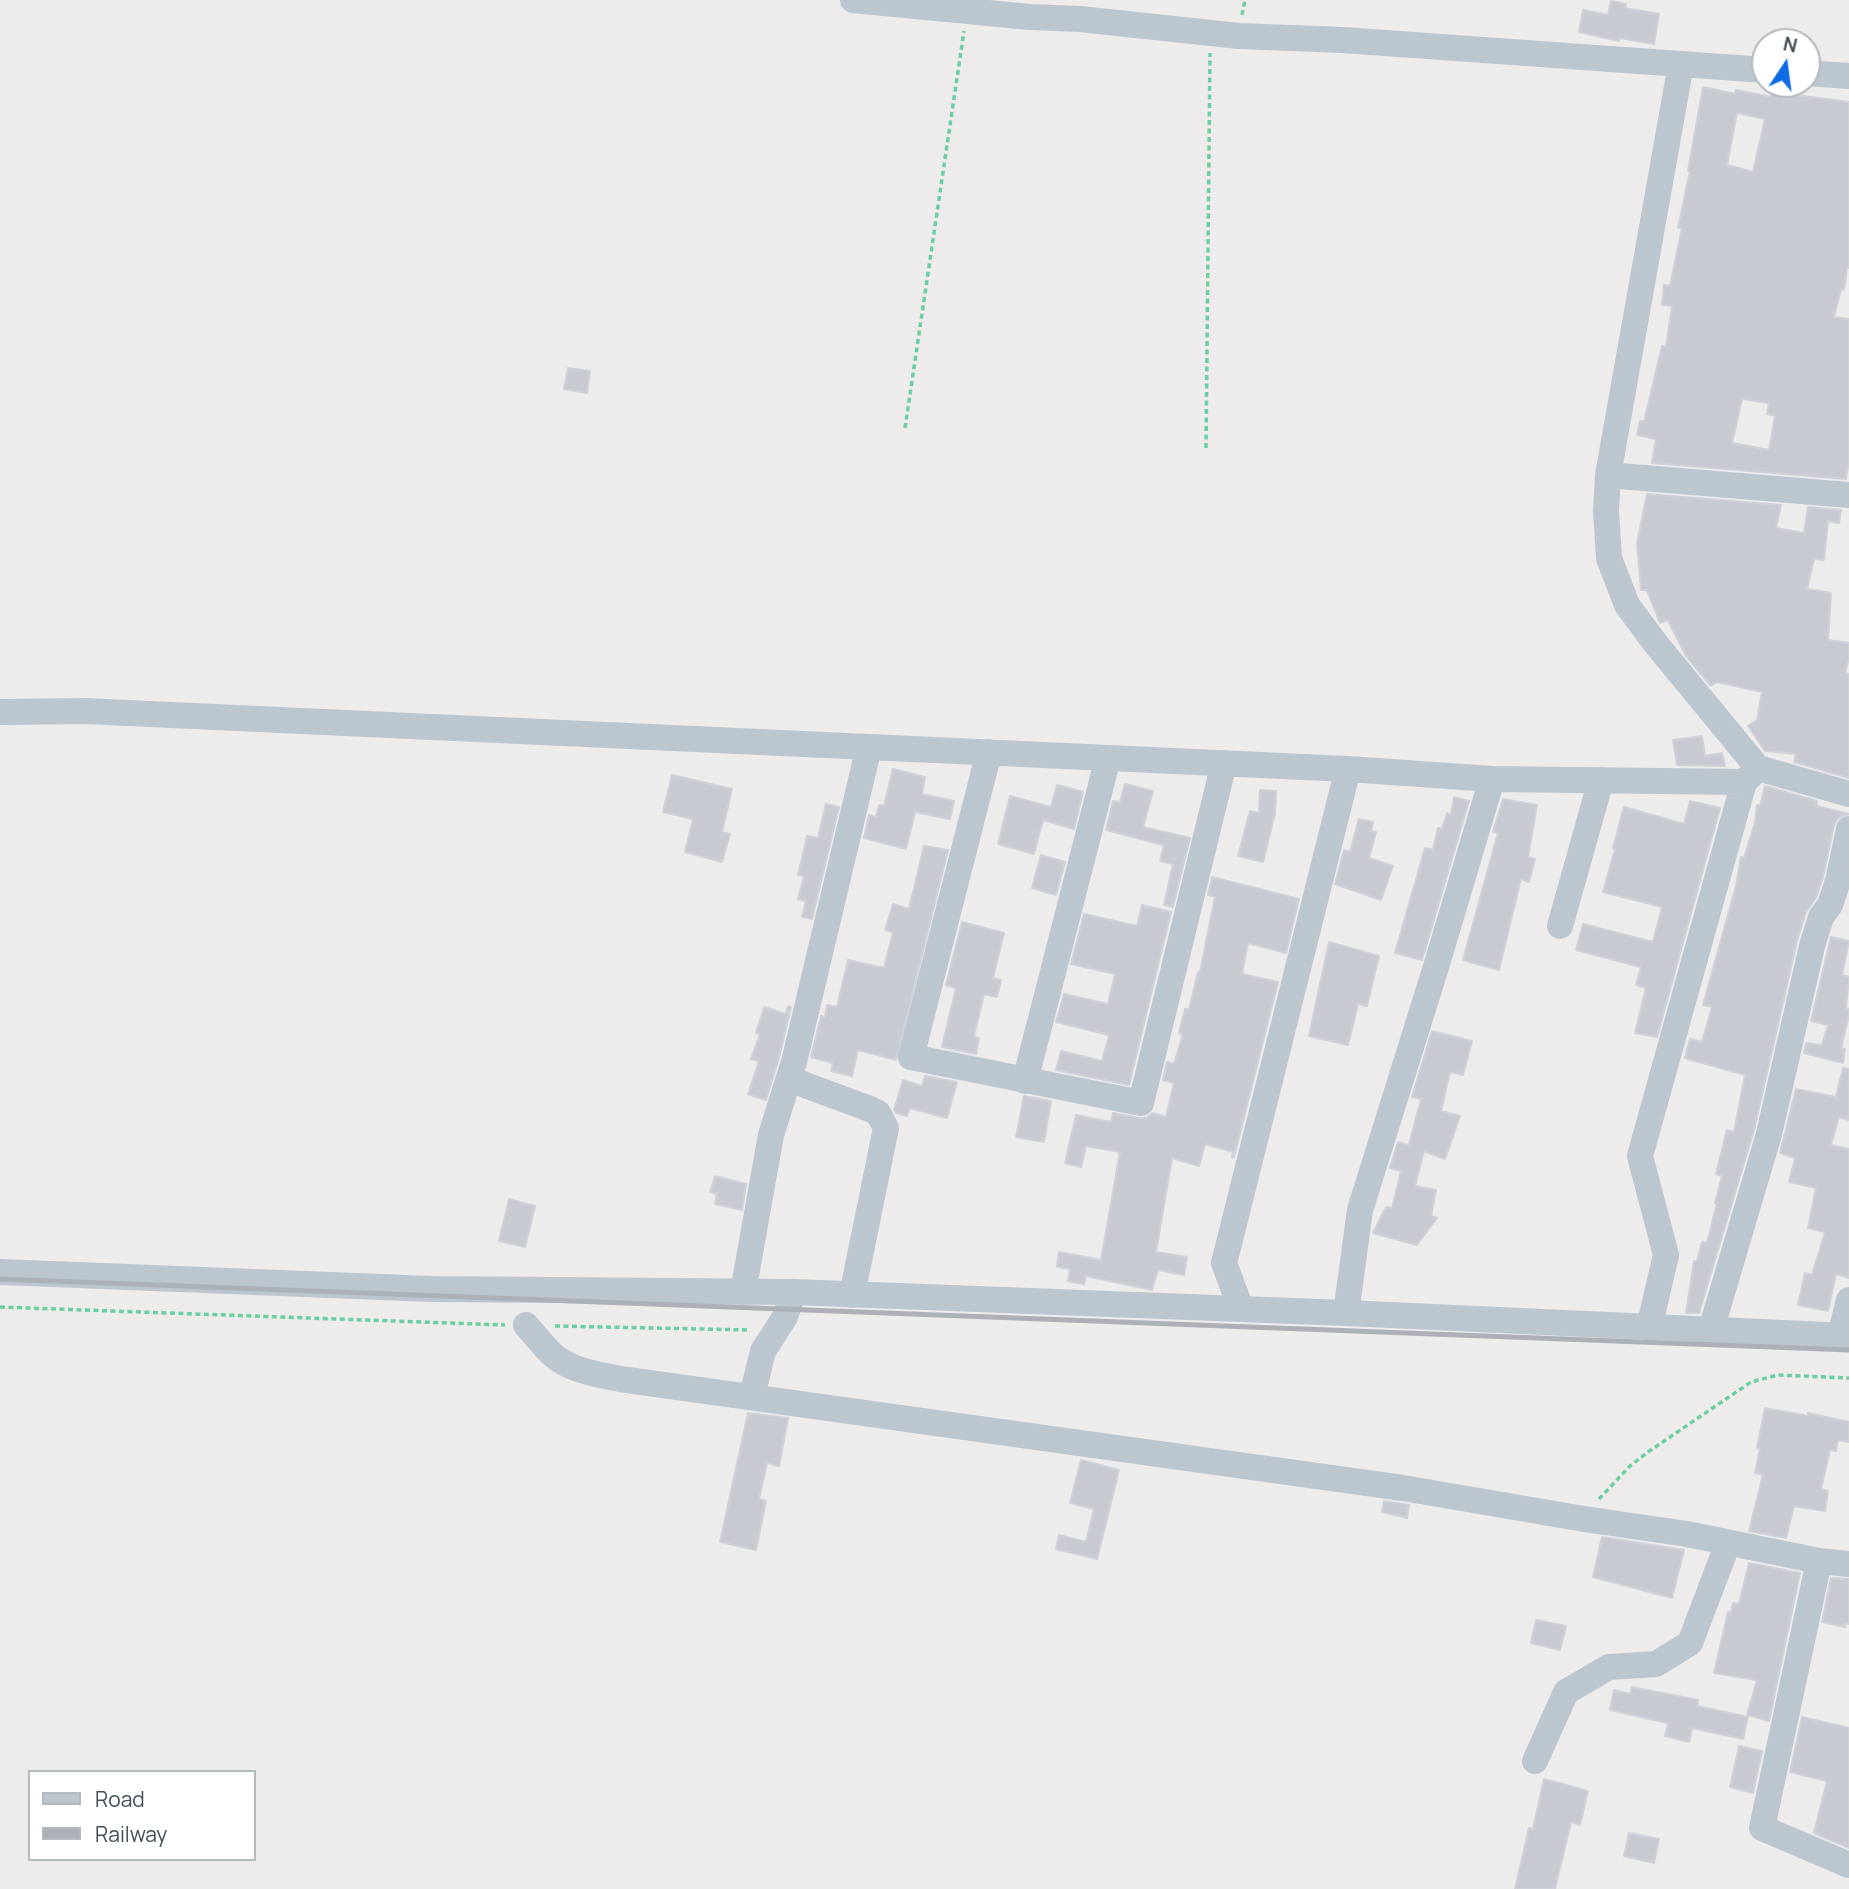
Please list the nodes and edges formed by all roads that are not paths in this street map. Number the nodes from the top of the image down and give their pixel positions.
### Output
1 (853, 0) edge
2 (1681, 64) junction
3 (1751, 69) edge
4 (1821, 74) edge
5 (1849, 76) edge
6 (1608, 475) junction
7 (1849, 495) edge
8 (0, 712) edge
9 (869, 747) junction
10 (989, 752) junction
11 (1108, 758) junction
12 (1224, 763) junction
13 (1348, 769) junction
14 (1751, 775) junction
15 (1492, 779) junction
16 (1601, 780) junction
17 (1849, 794) edge
18 (1849, 829) edge
19 (1560, 926) dead end
20 (789, 1079) junction
21 (1026, 1081) junction
22 (0, 1272) edge
23 (743, 1292) junction
24 (793, 1292) junction
25 (852, 1295) junction
26 (1849, 1300) edge
27 (1241, 1309) junction
28 (1346, 1313) junction
29 (526, 1325) road end
30 (1649, 1328) junction
31 (1711, 1330) junction
32 (1844, 1336) edge
33 (752, 1396) junction
34 (1728, 1543) junction
35 (1819, 1561) junction
36 (1849, 1564) edge
37 (1535, 1761) dead end
38 (1849, 1866) edge

1 - 2 street
2 - 3 street
2 - 6 street
4 - 5 street
6 - 7 street
6 - 14 street
8 - 9 street
9 - 10 street
9 - 20 street
10 - 11 street
10 - 21 street
11 - 12 street
11 - 21 street
12 - 13 street
12 - 21 street
13 - 15 street
13 - 27 street
14 - 16 street
14 - 17 street
14 - 30 street
15 - 16 street
15 - 28 street
16 - 19 street
18 - 31 street
20 - 23 street
20 - 25 street
22 - 23 street
23 - 24 street
24 - 25 street
24 - 33 street
25 - 27 street
26 - 32 street
27 - 28 street
28 - 30 street
29 - 33 street
30 - 31 street
31 - 32 street
33 - 34 street
34 - 35 street
34 - 37 street
35 - 36 street
35 - 38 street

